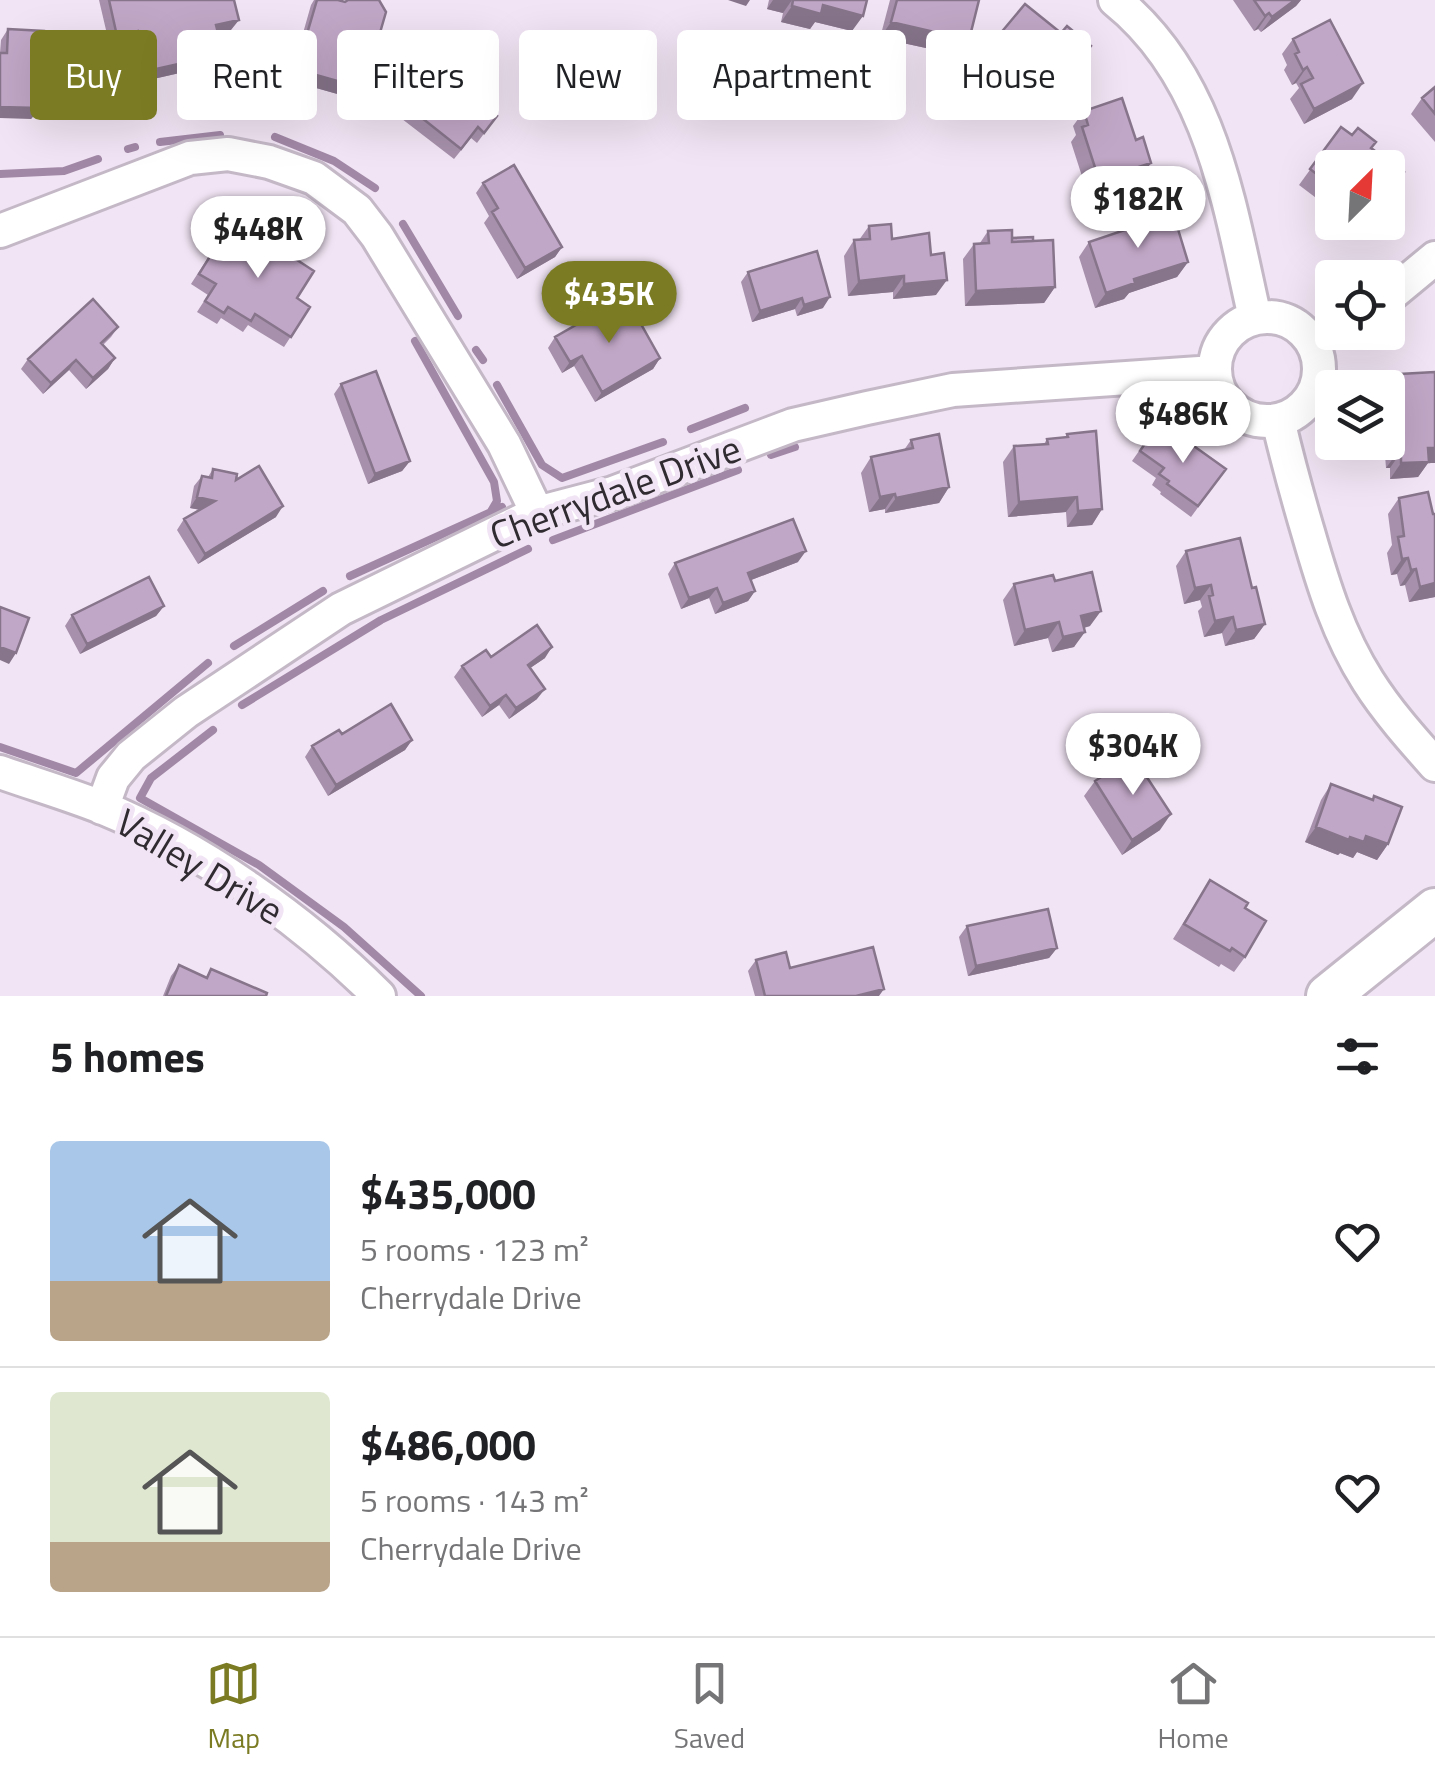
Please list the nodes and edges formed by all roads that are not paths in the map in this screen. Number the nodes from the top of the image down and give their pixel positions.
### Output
1 (1116, 0) edge
2 (0, 231) edge
3 (1435, 258) edge
4 (1405, 283) edge
5 (1256, 318) junction
6 (1315, 337) edge
7 (1324, 350) edge
8 (1214, 372) junction
9 (1278, 420) junction
10 (537, 513) junction
11 (1435, 765) edge
12 (0, 772) edge
13 (102, 808) junction
14 (1435, 910) edge
15 (378, 996) edge
16 (1328, 996) edge

1 - 5 street
2 - 10 street
3 - 4 street
5 - 6 street
5 - 8 street
7 - 9 street
8 - 9 street
8 - 10 street, Cherrydale Drive
9 - 11 street
10 - 13 street, Cherrydale Drive
12 - 13 street, Valley Drive
13 - 15 street, Valley Drive
14 - 16 main road

